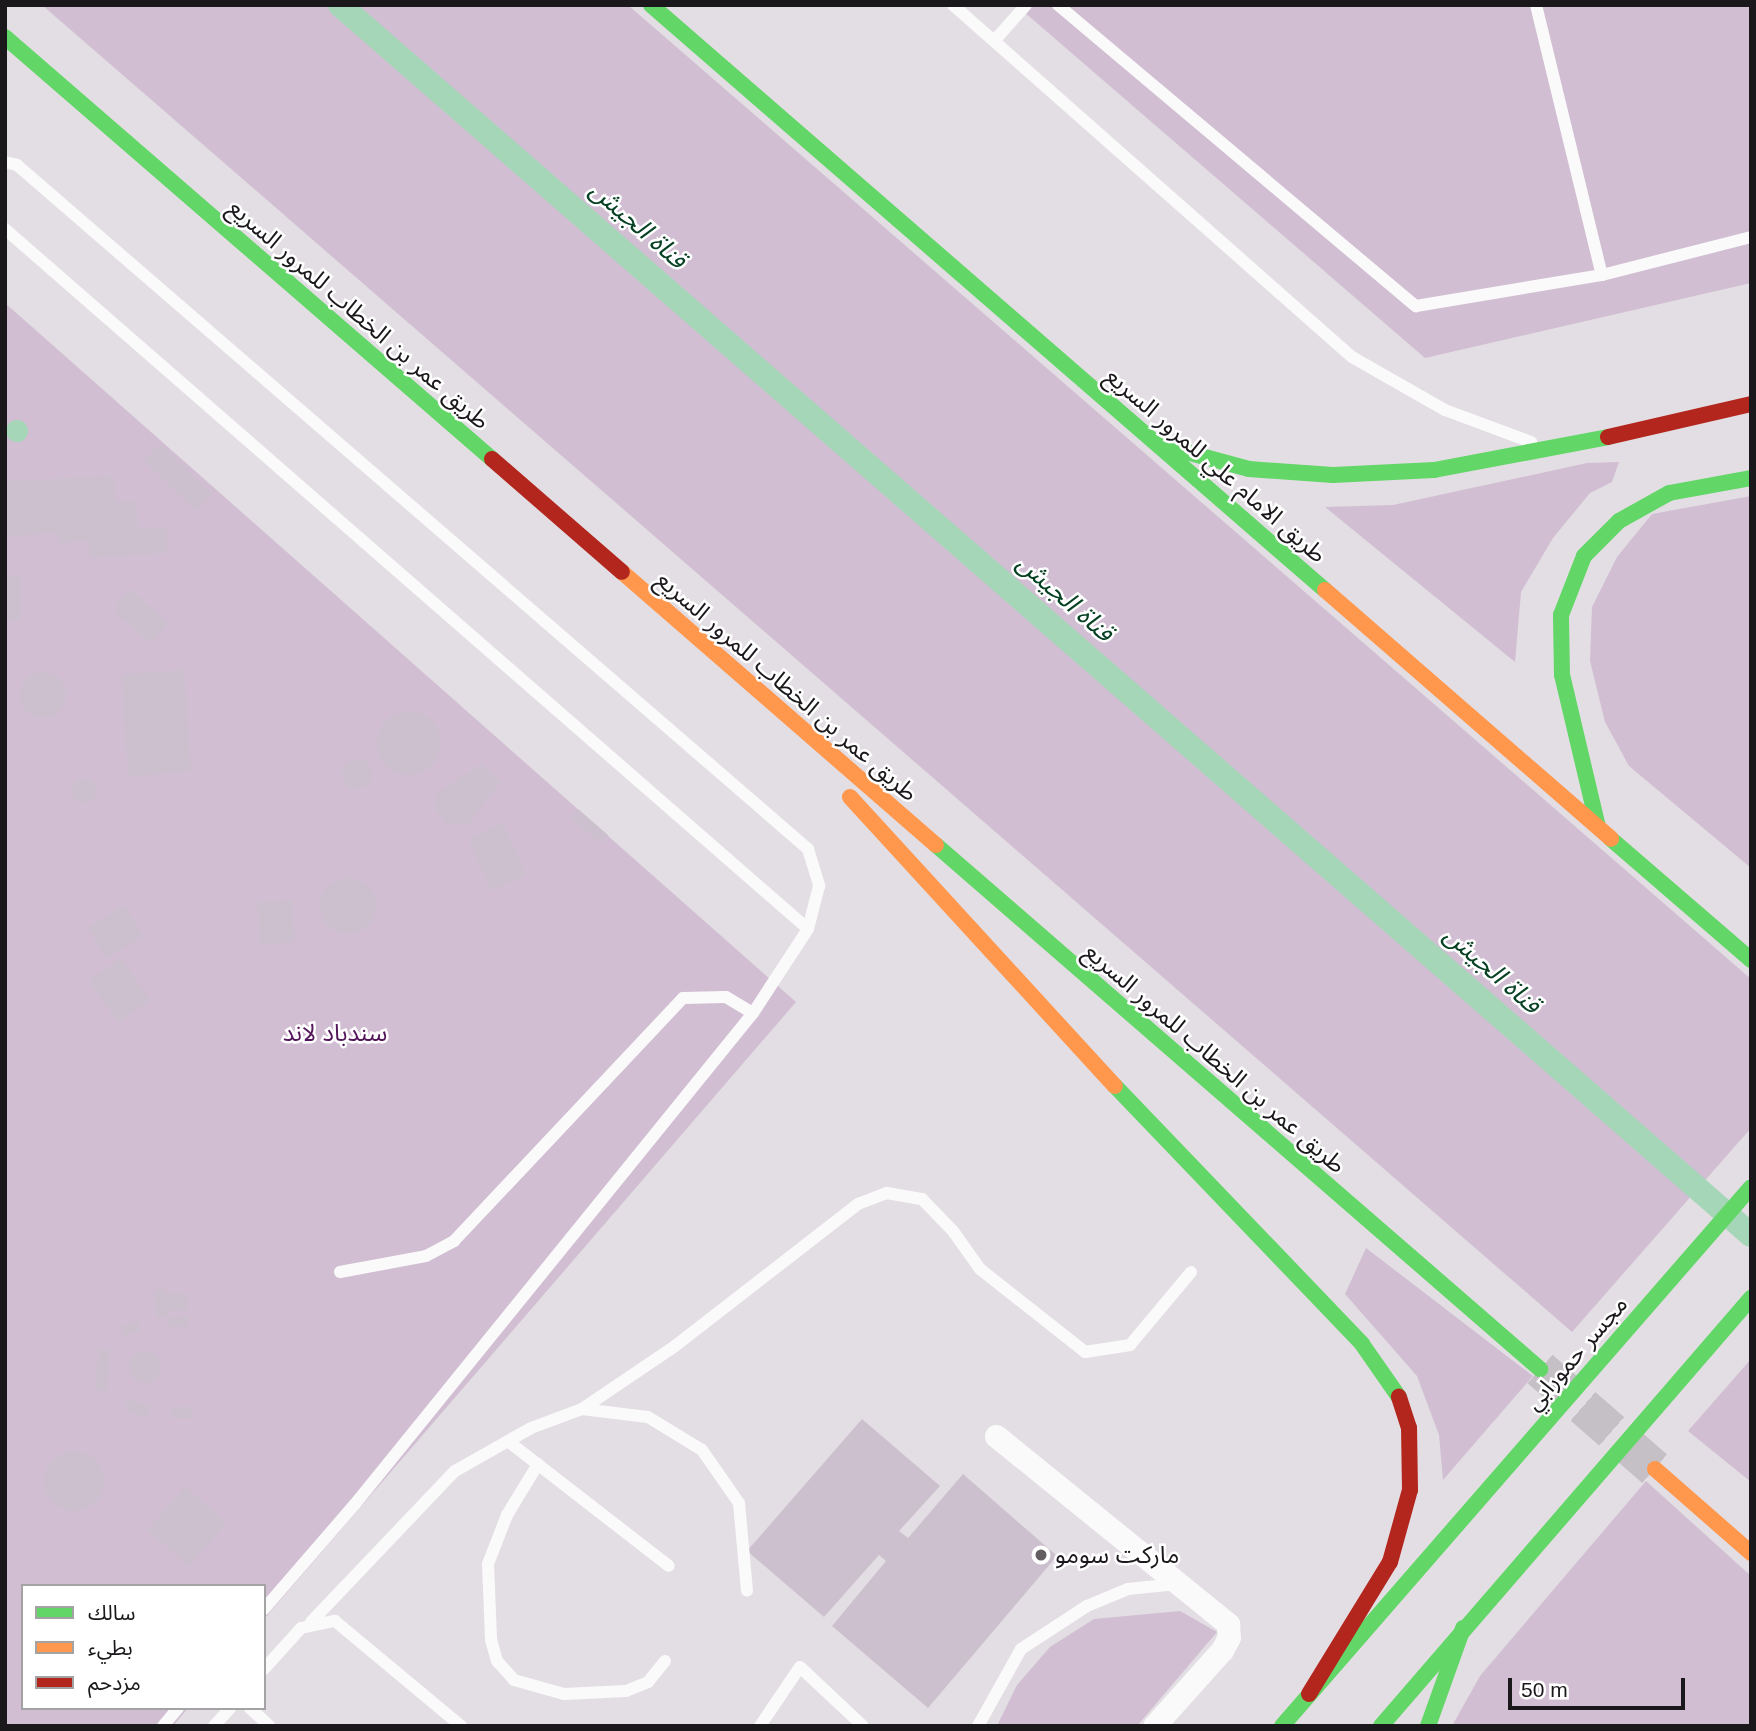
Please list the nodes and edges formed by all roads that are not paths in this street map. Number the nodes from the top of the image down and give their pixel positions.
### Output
1 (651, 5) edge
2 (953, 5) edge
3 (1026, 5) edge
4 (1058, 5) edge
5 (1536, 5) edge
6 (5, 37) edge
7 (995, 40) junction
8 (5, 162) edge
9 (5, 229) edge
10 (1751, 237) edge
11 (1602, 275) junction
12 (1751, 404) edge
13 (1157, 444) junction
14 (1551, 450) junction
15 (1751, 478) edge
16 (741, 676) junction
17 (1598, 827) junction
18 (808, 929) junction
19 (1751, 960) edge
20 (753, 1013) junction
21 (1751, 1187) edge
22 (340, 1272) dead end
23 (1191, 1272) dead end
24 (1751, 1298) edge
25 (1540, 1369) tunnel mouth
26 (582, 1409) junction
27 (996, 1436) dead end
28 (509, 1442) junction
29 (538, 1464) junction
30 (1655, 1469) tunnel mouth
31 (1751, 1553) edge
32 (669, 1566) dead end
33 (1181, 1584) junction
34 (747, 1591) dead end
35 (266, 1607) edge
36 (311, 1622) junction
37 (1463, 1629) junction
38 (665, 1661) dead end
39 (266, 1667) edge
40 (1309, 1694) junction
41 (176, 1710) edge
42 (228, 1710) edge
43 (252, 1710) edge
44 (163, 1726) edge
45 (214, 1726) edge
46 (269, 1726) edge
47 (461, 1726) edge
48 (760, 1726) edge
49 (863, 1726) edge
50 (978, 1726) edge
51 (1154, 1726) edge
52 (1282, 1726) edge
53 (1381, 1726) edge
54 (1428, 1726) edge

1 - 13 main road, طريق الامام علي للمرور السريع
2 - 7 lane
3 - 7 lane
4 - 11 lane
5 - 11 lane
6 - 16 main road, طريق عمر بن الخطاب للمرور السريع
7 - 14 lane
8 - 18 lane
9 - 18 lane
10 - 11 lane
12 - 14 main road
13 - 14 main road
13 - 17 main road, طريق الامام علي للمرور السريع
15 - 17 main road
16 - 25 main road, طريق عمر بن الخطاب للمرور السريع
16 - 40 main road
17 - 19 main road, طريق الامام علي للمرور السريع
18 - 20 lane
20 - 22 lane
20 - 35 lane
21 - 40 main road, مجسر حمورابي
23 - 26 lane
24 - 37 main road
26 - 28 lane
26 - 34 lane
27 - 33 street
28 - 29 lane
28 - 36 lane
29 - 32 lane
29 - 38 lane
30 - 31 main road
33 - 50 lane
33 - 51 street
36 - 39 lane
36 - 47 lane
37 - 53 main road
37 - 54 main road
40 - 52 main road
41 - 44 lane
42 - 45 lane
43 - 46 lane
48 - 49 lane

